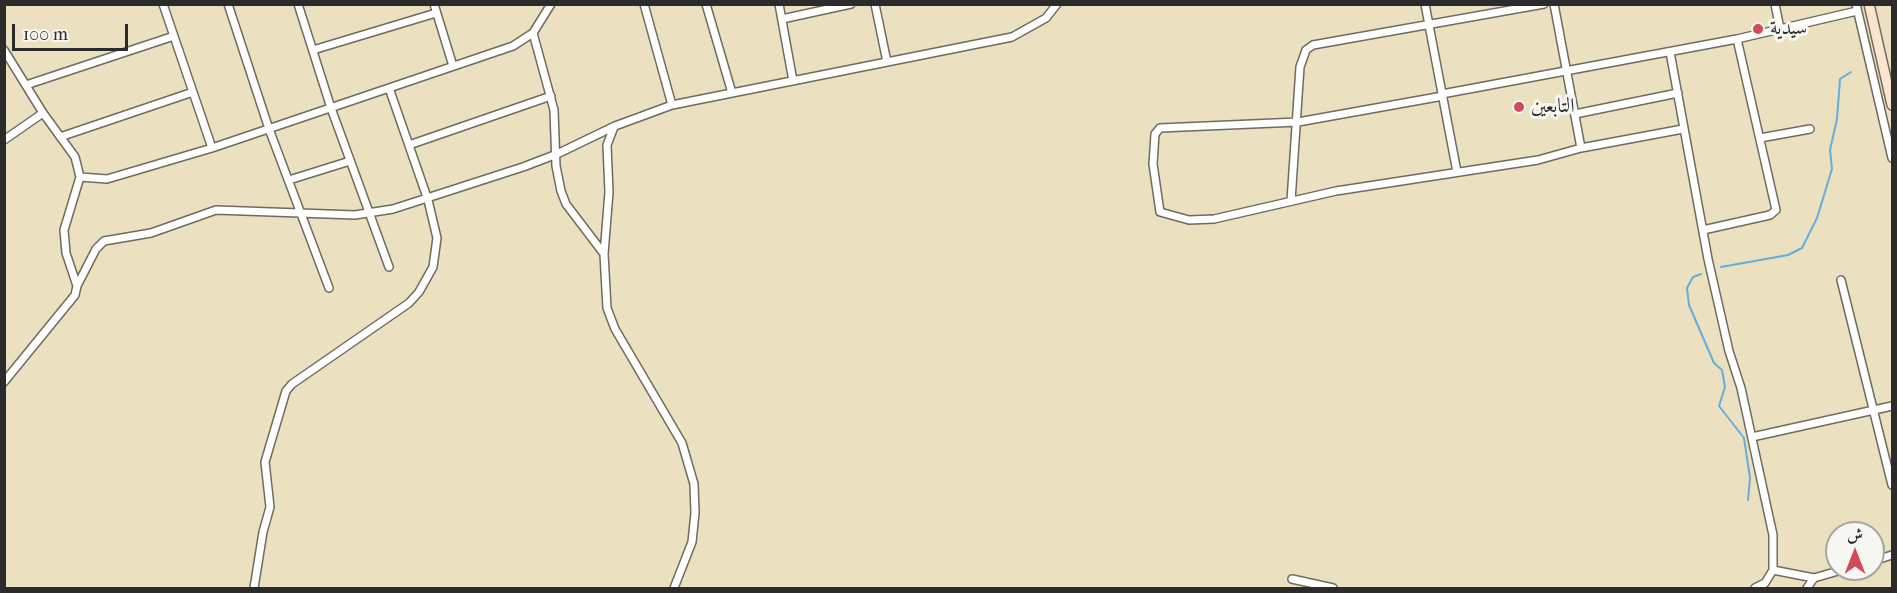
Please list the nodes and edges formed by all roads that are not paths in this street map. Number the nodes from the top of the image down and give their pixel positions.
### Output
1 (163, 4) edge
2 (228, 4) edge
3 (298, 4) edge
4 (434, 4) edge
5 (551, 4) edge
6 (644, 4) edge
7 (706, 4) edge
8 (779, 4) edge
9 (851, 4) edge
10 (875, 4) edge
11 (1057, 4) edge
12 (1425, 4) edge
13 (1544, 4) edge
14 (1554, 4) edge
15 (1775, 4) edge
16 (1869, 4) edge
17 (1856, 8) edge
18 (436, 13) junction
19 (782, 19) junction
20 (1429, 24) junction
21 (1780, 29) junction
22 (533, 33) junction
23 (174, 36) junction
24 (1737, 39) junction
25 (313, 50) junction
26 (1670, 52) junction
27 (5, 54) edge
28 (887, 62) junction
29 (453, 66) junction
30 (1566, 71) junction
31 (794, 81) junction
32 (26, 85) junction
33 (389, 88) junction
34 (193, 92) junction
35 (732, 93) junction
36 (1678, 93) junction
37 (1442, 95) junction
38 (551, 96) junction
39 (672, 105) junction
40 (1893, 105) edge
41 (331, 108) junction
42 (43, 113) junction
43 (1575, 114) junction
44 (1298, 122) junction
45 (615, 126) junction
46 (269, 129) junction
47 (1683, 129) junction
48 (1810, 129) dead end
49 (60, 136) junction
50 (1760, 138) junction
51 (4, 140) edge
52 (409, 145) junction
53 (212, 148) junction
54 (1581, 148) junction
55 (557, 154) junction
56 (1893, 158) edge
57 (350, 161) junction
58 (1457, 172) junction
59 (80, 177) junction
60 (289, 180) junction
61 (428, 200) junction
62 (1291, 201) junction
63 (301, 213) junction
64 (370, 214) junction
65 (1703, 230) junction
66 (604, 254) junction
67 (389, 267) dead end
68 (1841, 280) dead end
69 (77, 286) junction
70 (328, 288) dead end
71 (4, 382) edge
72 (1893, 406) edge
73 (1873, 410) junction
74 (1752, 437) junction
75 (1893, 485) edge
76 (1773, 570) junction
77 (1825, 575) edge
78 (1814, 578) junction
79 (1292, 579) dead end
80 (254, 588) edge
81 (674, 588) edge
82 (1334, 588) edge
83 (1755, 588) edge
84 (1807, 588) edge

1 - 23 street
2 - 46 street
3 - 25 street
4 - 18 street
5 - 22 street
6 - 39 street
7 - 35 street
8 - 19 street
9 - 19 street
10 - 28 street
11 - 28 street
12 - 20 street
13 - 20 street
14 - 30 street
15 - 21 street
16 - 40 main road
17 - 21 street
17 - 56 street
18 - 25 street
18 - 29 street
19 - 31 street
20 - 37 street
20 - 44 street
21 - 24 street
22 - 29 street
22 - 38 street
23 - 32 street
23 - 34 street
24 - 26 street
24 - 50 street
25 - 41 street
26 - 30 street
26 - 36 street
27 - 32 street
28 - 31 street
29 - 33 street
30 - 37 street
30 - 43 street
31 - 35 street
32 - 42 street
33 - 41 street
33 - 52 street
34 - 49 street
34 - 53 street
35 - 39 street
36 - 43 street
36 - 47 street
37 - 44 street
37 - 58 street
38 - 52 street
38 - 55 street
39 - 45 street
41 - 46 street
41 - 57 street
42 - 49 street
42 - 51 street
43 - 54 street
44 - 62 street
44 - 62 street
45 - 55 street
45 - 66 street
46 - 53 street
46 - 60 street
47 - 54 street
47 - 65 street
48 - 50 street
49 - 59 street
50 - 65 street
52 - 61 street
53 - 59 street
54 - 58 street
55 - 61 street
55 - 66 street
57 - 60 street
57 - 64 street
58 - 62 street
59 - 69 street
60 - 63 street
61 - 64 street
61 - 80 street
63 - 64 street
63 - 69 street
63 - 70 street
64 - 67 street
65 - 74 street
66 - 81 street
68 - 73 street
69 - 71 street
72 - 73 street
73 - 74 street
73 - 75 street
74 - 76 street
76 - 78 street
76 - 83 street
77 - 78 street
78 - 84 street
79 - 82 street

